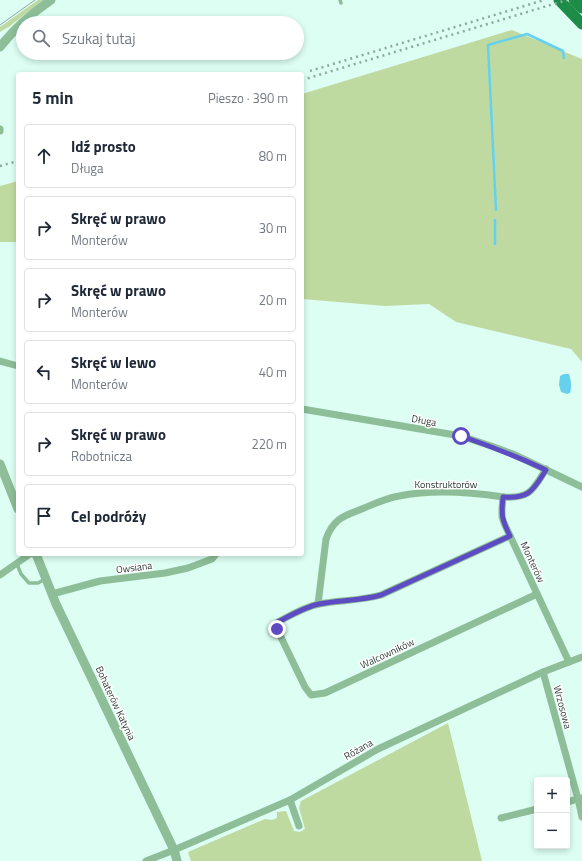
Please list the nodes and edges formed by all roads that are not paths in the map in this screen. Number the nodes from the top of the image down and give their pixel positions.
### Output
1 (51, 0) edge
2 (560, 0) edge
3 (574, 0) edge
4 (582, 8) edge
5 (31, 16) edge
6 (582, 24) edge
7 (16, 29) edge
8 (3, 40) edge
9 (0, 47) edge
10 (0, 361) edge
11 (16, 365) edge
12 (304, 409) edge
13 (0, 464) edge
14 (546, 470) junction
15 (582, 487) edge
16 (503, 497) junction
17 (16, 504) edge
18 (510, 536) junction
19 (27, 556) edge
20 (37, 556) edge
21 (214, 556) edge
22 (16, 563) junction
23 (0, 575) edge
24 (46, 579) junction
25 (52, 594) junction
26 (537, 594) junction
27 (318, 604) junction
28 (582, 657) edge
29 (569, 662) junction
30 (543, 672) junction
31 (580, 798) edge
32 (290, 800) junction
33 (570, 801) edge
34 (534, 810) edge
35 (582, 817) edge
36 (501, 818) dead end
37 (299, 826) dead end
38 (174, 850) junction
39 (146, 861) edge
40 (178, 861) edge

1 - 5 street
2 - 6 main road
3 - 4 main road
7 - 8 street
8 - 9 street
10 - 11 street
12 - 14 street, Długa
13 - 17 street
14 - 15 street, Długa
14 - 16 street
16 - 18 street, Monterów
16 - 27 street, Konstruktorów
18 - 26 street, Monterów
18 - 27 street
19 - 22 street
20 - 24 street, Bohaterów Katynia
21 - 25 street, Owsiana
22 - 23 street
22 - 24 lane
24 - 25 street, Bohaterów Katynia
25 - 38 street, Bohaterów Katynia
26 - 27 street, Walcowników
26 - 29 street, Monterów
28 - 29 street, Różana
29 - 30 street, Różana
30 - 31 street, Wrzosowa
30 - 32 street, Różana
31 - 33 street
31 - 35 street, Wrzosowa
32 - 37 street
32 - 38 street, Różana
34 - 36 street
38 - 39 street, Różana
38 - 40 street, Bohaterów Katynia

